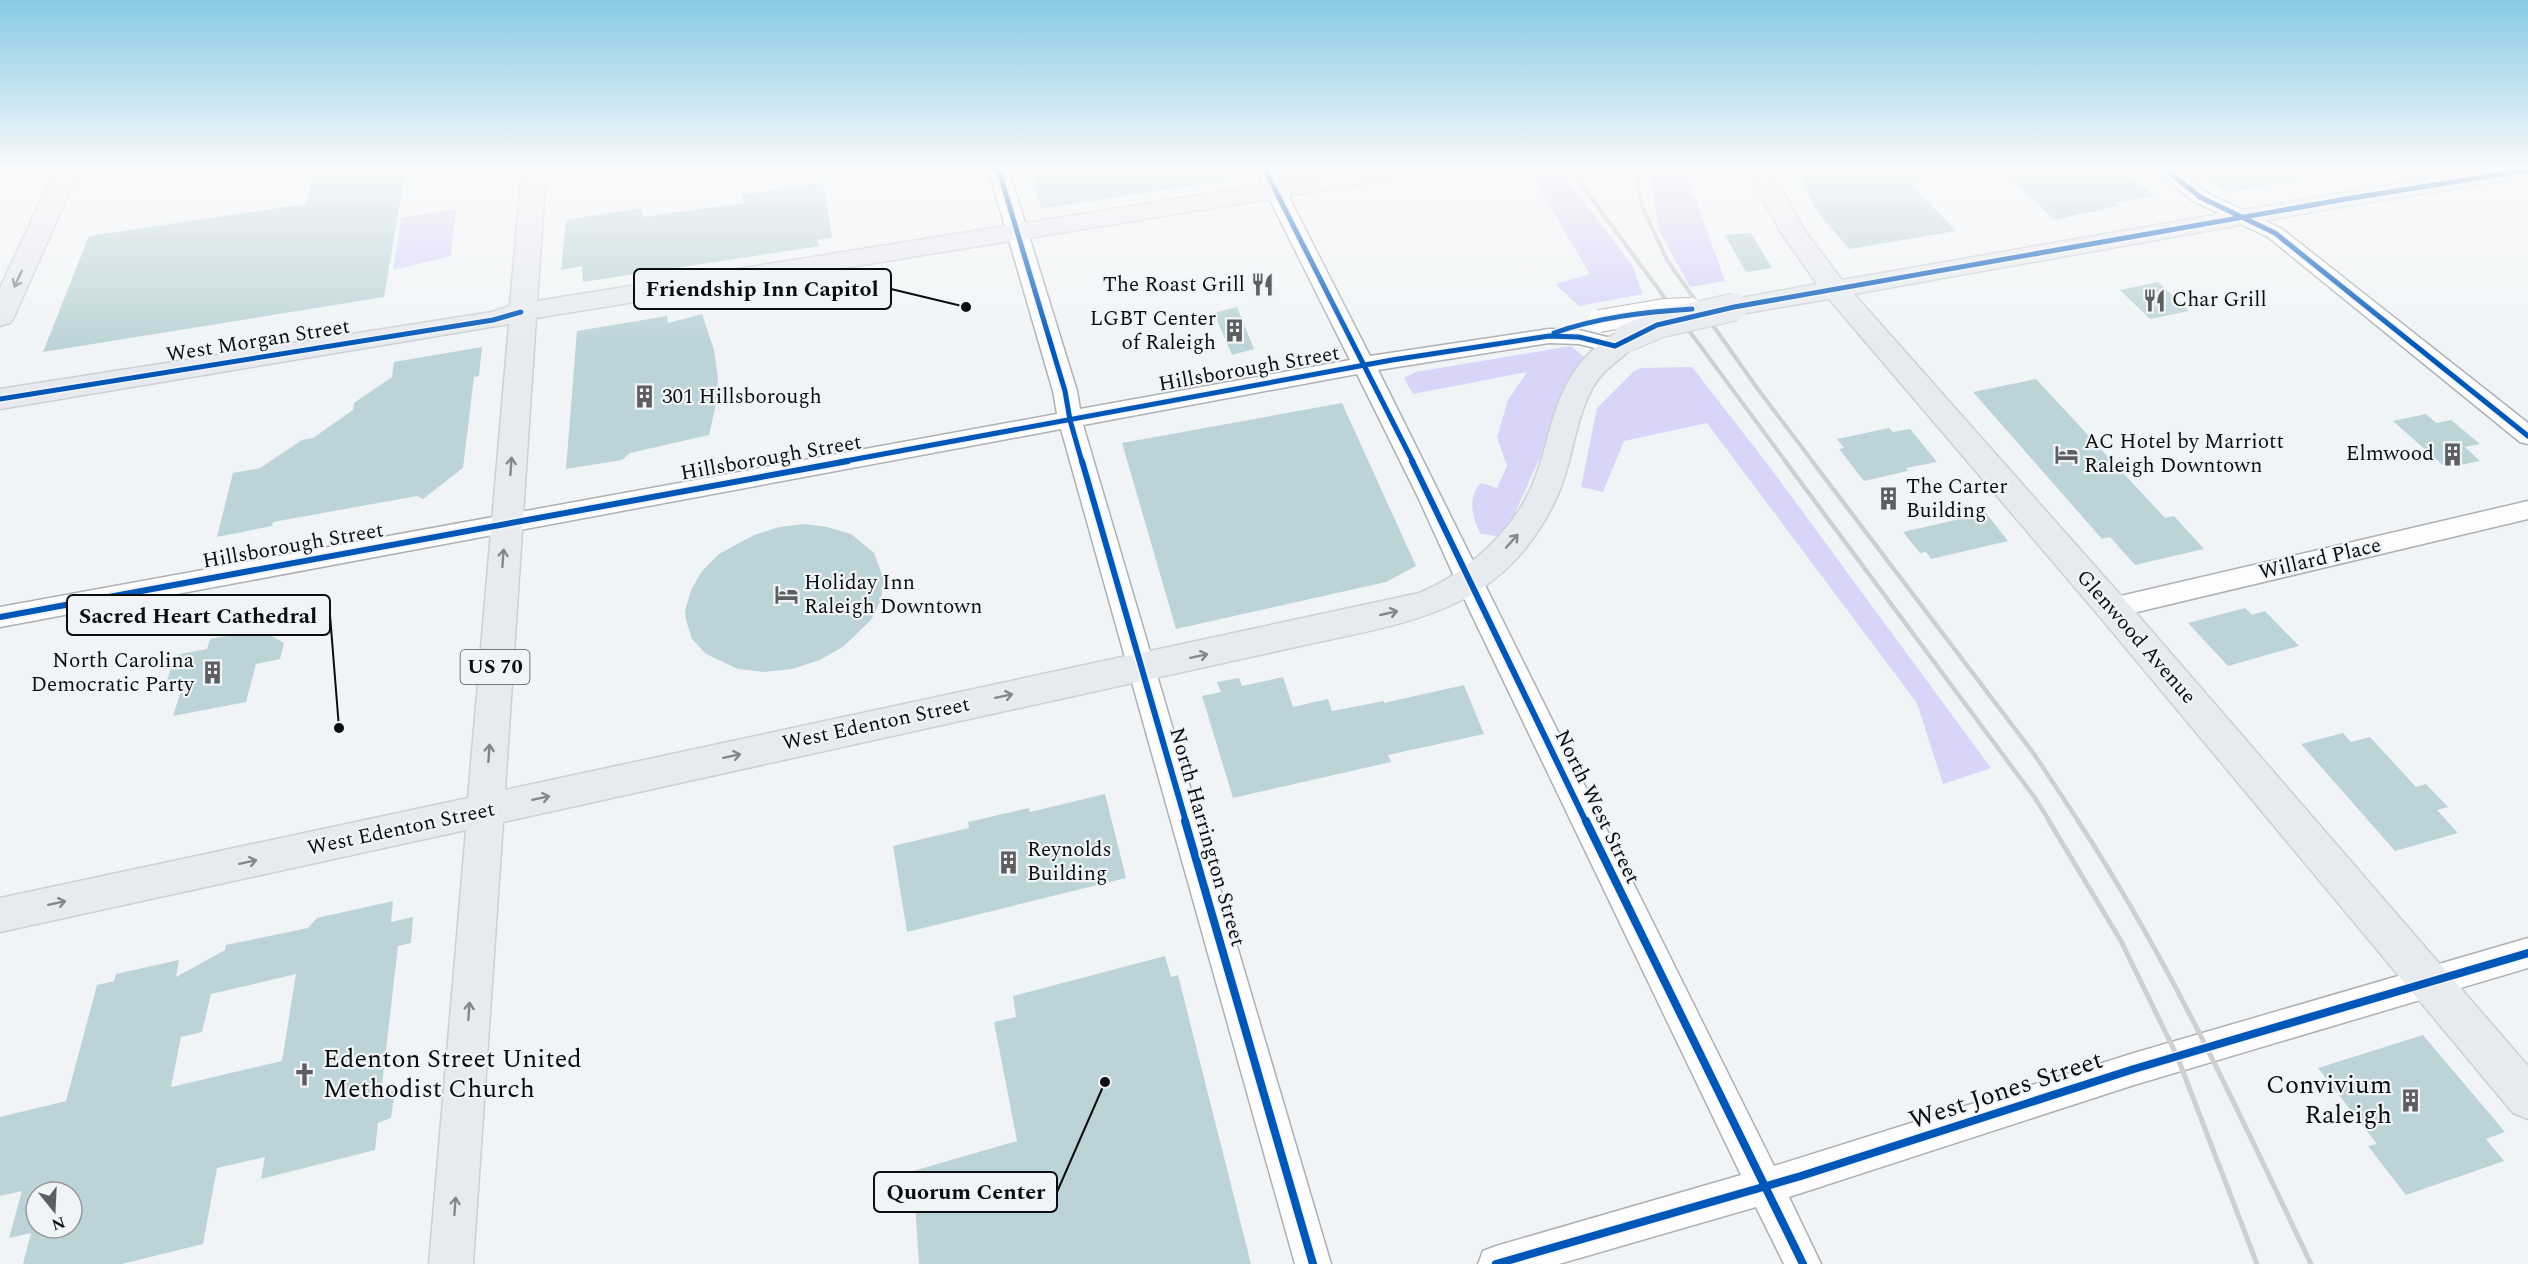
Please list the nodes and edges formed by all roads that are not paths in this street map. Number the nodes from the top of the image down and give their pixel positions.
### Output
1 (41, 227) edge
2 (529, 227) edge
3 (1015, 227) edge
4 (1047, 227) edge
5 (1293, 227) edge
6 (1789, 227) edge
7 (2190, 227) edge
8 (2263, 227) edge
9 (1016, 232) junction
10 (1835, 289) junction
11 (1734, 308) junction
12 (521, 312) junction
13 (0, 317) edge
14 (1549, 336) junction
15 (1615, 346) junction
16 (1362, 365) junction
17 (0, 399) edge
18 (1070, 420) junction
19 (2528, 436) edge
20 (2528, 510) edge
21 (506, 524) junction
22 (1469, 580) junction
23 (2112, 608) junction
24 (0, 617) edge
25 (1142, 668) junction
26 (484, 811) junction
27 (0, 915) edge
28 (2528, 953) edge
29 (2429, 981) junction
30 (2528, 1098) edge
31 (1764, 1187) junction
32 (450, 1264) edge
33 (1313, 1264) edge
34 (1496, 1264) edge
35 (1803, 1264) edge

1 -> 13 main road
2 - 12 main road, US 70
3 - 9 street, North Harrington Street
4 - 9 main road, West Morgan Street
5 - 16 street, North West Street
6 - 10 main road, Glenwood Avenue
7 - 10 main road, Hillsborough Street
8 - 19 street
9 - 12 main road, West Morgan Street
9 - 18 street, North Harrington Street
10 - 11 main road, Hillsborough Street
10 - 23 main road, Glenwood Avenue
11 - 14 street, Hillsborough Street, bridge
11 - 15 main road, Hillsborough Street, bridge
12 - 17 main road, West Morgan Street
21 -> 12 main road, US 70
14 - 15 street, Hillsborough Street
14 - 16 street, Hillsborough Street
22 -> 15 main road, West Edenton Street
16 - 18 street, Hillsborough Street
16 - 22 street, North West Street
18 - 21 street, Hillsborough Street
18 - 25 street, North Harrington Street
20 - 23 street, Willard Place
21 - 24 street, Hillsborough Street
26 -> 21 main road, US 70
25 -> 22 main road, West Edenton Street
22 - 31 street, North West Street
23 - 29 main road, Glenwood Avenue
26 -> 25 main road, West Edenton Street
25 - 33 street, North Harrington Street
27 -> 26 main road, West Edenton Street
32 -> 26 main road, US 70
28 - 29 street, West Jones Street
29 - 30 main road, Glenwood Avenue
29 - 31 street, West Jones Street
31 - 34 street, West Jones Street
31 - 35 street, North West Street

